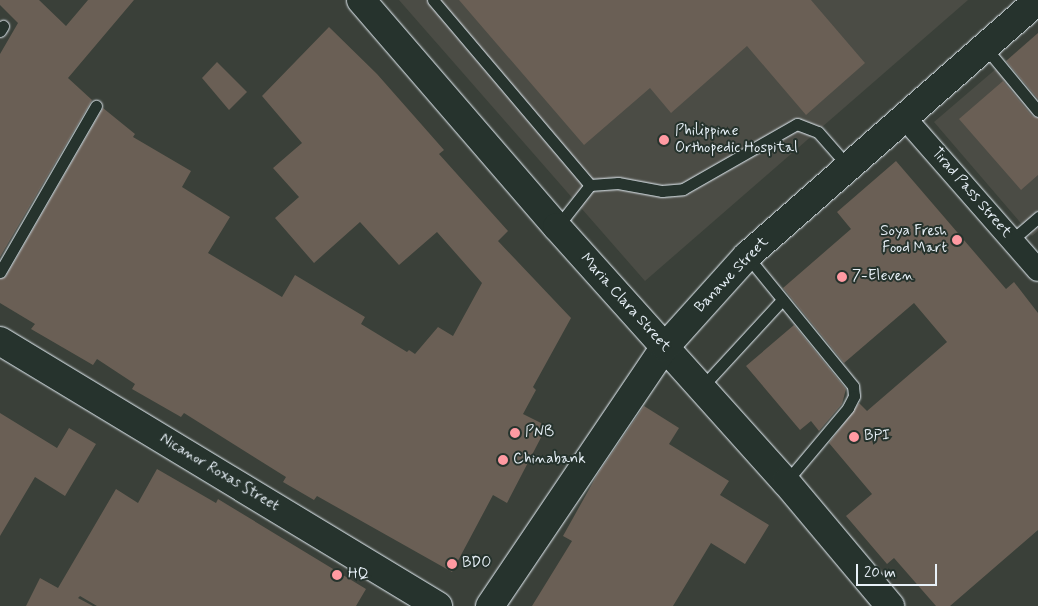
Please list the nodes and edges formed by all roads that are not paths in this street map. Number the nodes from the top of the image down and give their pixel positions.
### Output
1 (361, 0) edge
2 (433, 0) edge
3 (1038, 0) edge
4 (984, 46) junction
5 (96, 106) dead end
6 (1038, 112) edge
7 (904, 117) junction
8 (847, 164) junction
9 (590, 185) junction
10 (1038, 217) edge
11 (557, 227) junction
12 (1012, 240) junction
13 (747, 256) junction
14 (1038, 270) edge
15 (0, 272) edge
16 (782, 300) junction
17 (0, 341) edge
18 (665, 347) junction
19 (701, 388) junction
20 (786, 482) junction
21 (438, 606) edge
22 (490, 606) edge
23 (890, 606) edge

1 - 11 street, Maria Clara Street
2 - 9 lane
3 - 4 street, Banawe Street
4 - 6 lane
4 - 7 street, Banawe Street
5 - 15 lane
7 - 8 street, Banawe Street
7 - 12 street, Tirad Pass Street
8 - 9 lane
8 - 13 street, Banawe Street
9 - 11 lane
10 - 12 lane
11 - 18 street, Maria Clara Street
12 - 14 street, Tirad Pass Street
13 - 16 lane
13 - 18 street, Banawe Street
16 - 19 lane
16 - 20 lane
17 - 21 street, Nicanor Roxas Street
18 - 19 street, Maria Clara Street
18 - 22 street, Banawe Street
19 - 20 street, Maria Clara Street
20 - 23 street, Maria Clara Street

